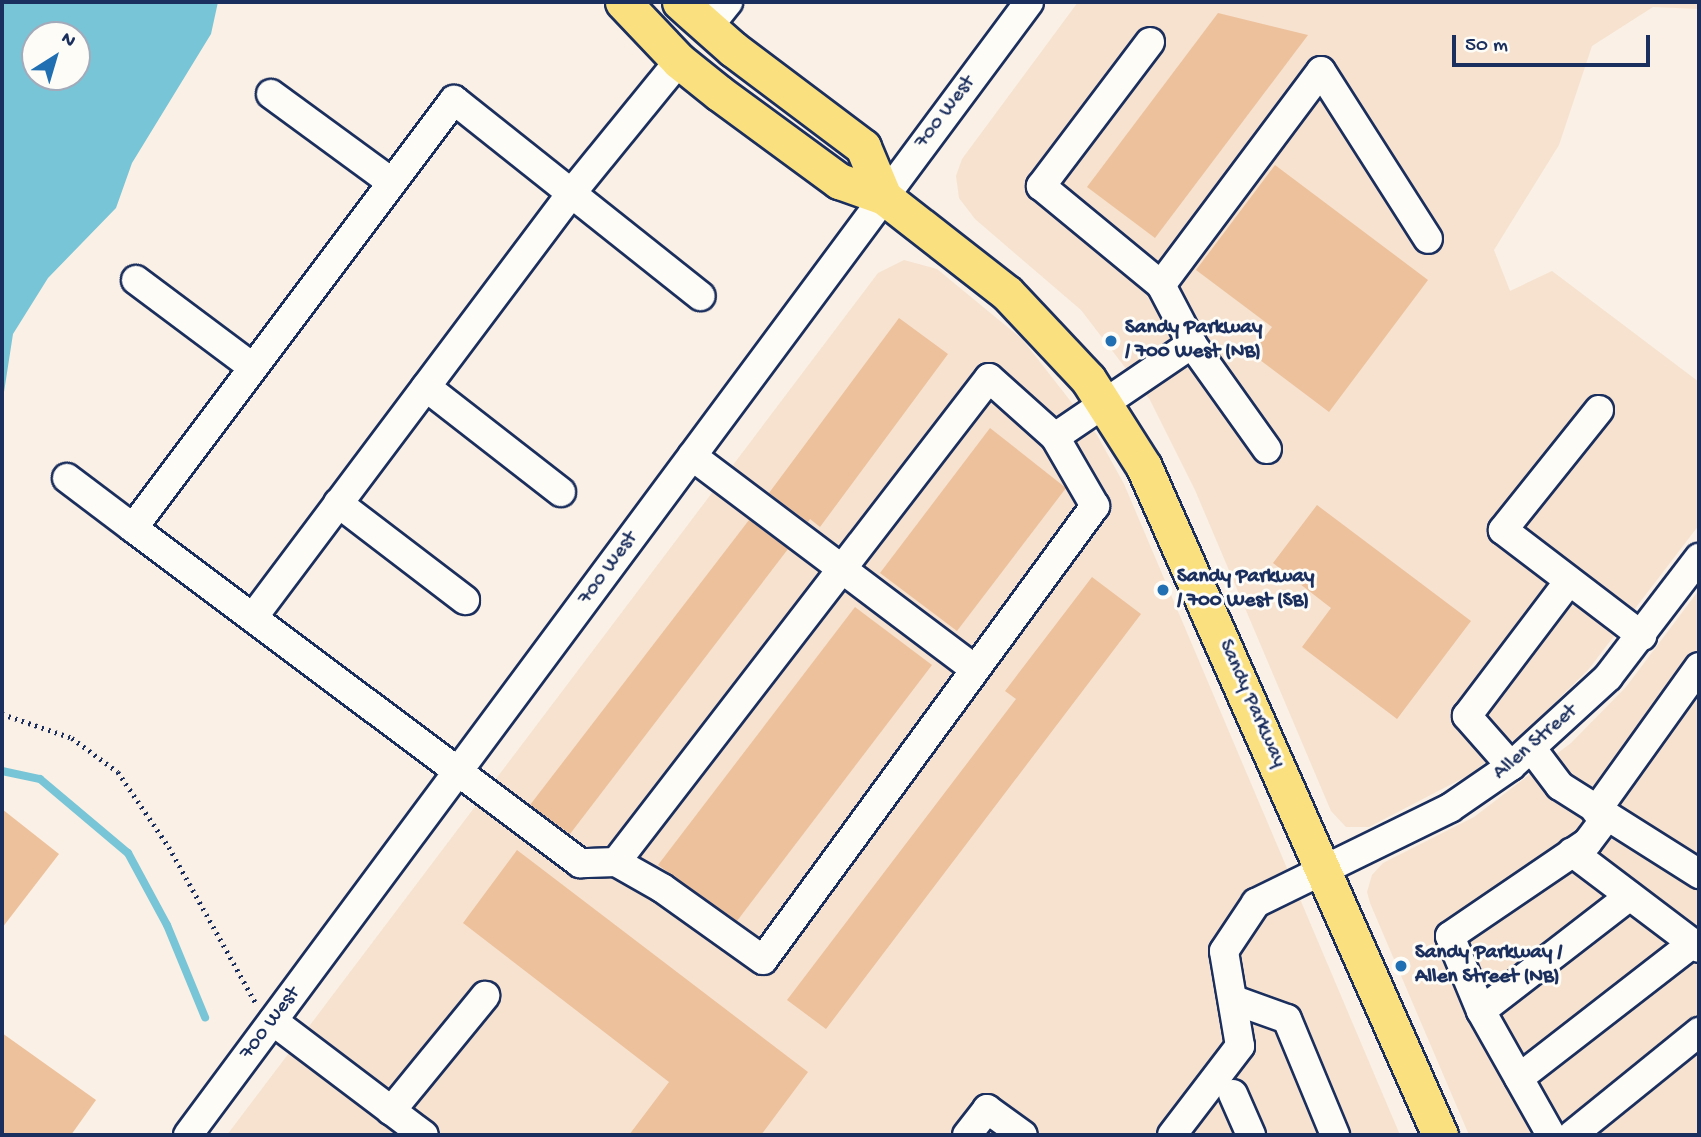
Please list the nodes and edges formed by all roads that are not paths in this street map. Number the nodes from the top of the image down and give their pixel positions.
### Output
1 (623, 2) edge
2 (680, 2) edge
3 (1029, 2) edge
4 (718, 15) edge
5 (1150, 42) dead end
6 (679, 61) junction
7 (271, 94) dead end
8 (390, 181) junction
9 (573, 191) junction
10 (884, 197) junction
11 (1428, 239) dead end
12 (136, 280) dead end
13 (1161, 285) junction
14 (699, 296) dead end
15 (1192, 344) junction
16 (251, 366) junction
17 (426, 387) junction
18 (1104, 404) junction
19 (1599, 410) dead end
20 (1055, 437) junction
21 (1267, 449) dead end
22 (692, 456) junction
23 (67, 478) dead end
24 (561, 492) dead end
25 (338, 503) junction
26 (133, 528) junction
27 (1699, 558) edge
28 (842, 568) junction
29 (1569, 581) junction
30 (465, 600) dead end
31 (254, 616) junction
32 (1642, 636) junction
33 (1699, 667) edge
34 (975, 669) junction
35 (1521, 758) junction
36 (459, 771) junction
37 (1601, 814) junction
38 (1572, 852) junction
39 (616, 862) junction
40 (1325, 869) junction
41 (1699, 874) edge
42 (1630, 896) junction
43 (1696, 945) edge
44 (485, 996) dead end
45 (1234, 1000) junction
46 (1481, 1010) junction
47 (273, 1021) junction
48 (1699, 1032) edge
49 (1519, 1078) junction
50 (1233, 1094) dead end
51 (391, 1111) junction
52 (188, 1135) edge
53 (424, 1135) edge
54 (967, 1135) edge
55 (1023, 1135) edge
56 (1172, 1135) edge
57 (1251, 1135) edge
58 (1335, 1135) edge
59 (1440, 1135) edge
60 (1551, 1135) edge
61 (1572, 1135) edge

1 - 6 main road
2 - 4 main road
3 - 10 street, 700 West
4 - 10 main road
5 - 13 street
6 - 9 street
6 - 10 main road
7 - 8 street
8 - 9 street
8 - 16 street
9 - 14 street
9 - 17 street
10 - 18 main road, Sandy Parkway
10 - 22 street, 700 West
11 - 13 street
12 - 16 street
13 - 15 street
15 - 18 street
15 - 21 street
16 - 26 street
17 - 24 street
17 - 25 street
18 - 20 street
18 - 40 main road, Sandy Parkway
19 - 29 street
20 - 28 street
20 - 34 street
22 - 28 street
22 - 36 street, 700 West
23 - 26 street
25 - 30 street
25 - 31 street
26 - 31 street
27 - 32 street, Allen Street
28 - 34 street
28 - 39 street
29 - 32 street
29 - 35 street
31 - 36 street
32 - 35 street, Allen Street
33 - 37 street
34 - 39 street
35 - 37 street
35 - 40 street, Allen Street
36 - 39 street
36 - 47 street, 700 West
37 - 38 street
37 - 41 street
38 - 42 street
38 - 46 street
40 - 45 street, Allen Street
40 - 59 main road, Sandy Parkway
42 - 43 street
42 - 46 street
43 - 49 street
44 - 51 street
45 - 56 street, Allen Street
45 - 58 street
46 - 49 street
47 - 51 street
47 - 52 street, 700 West
48 - 61 street
49 - 60 street
50 - 57 street
51 - 53 street
54 - 55 street

